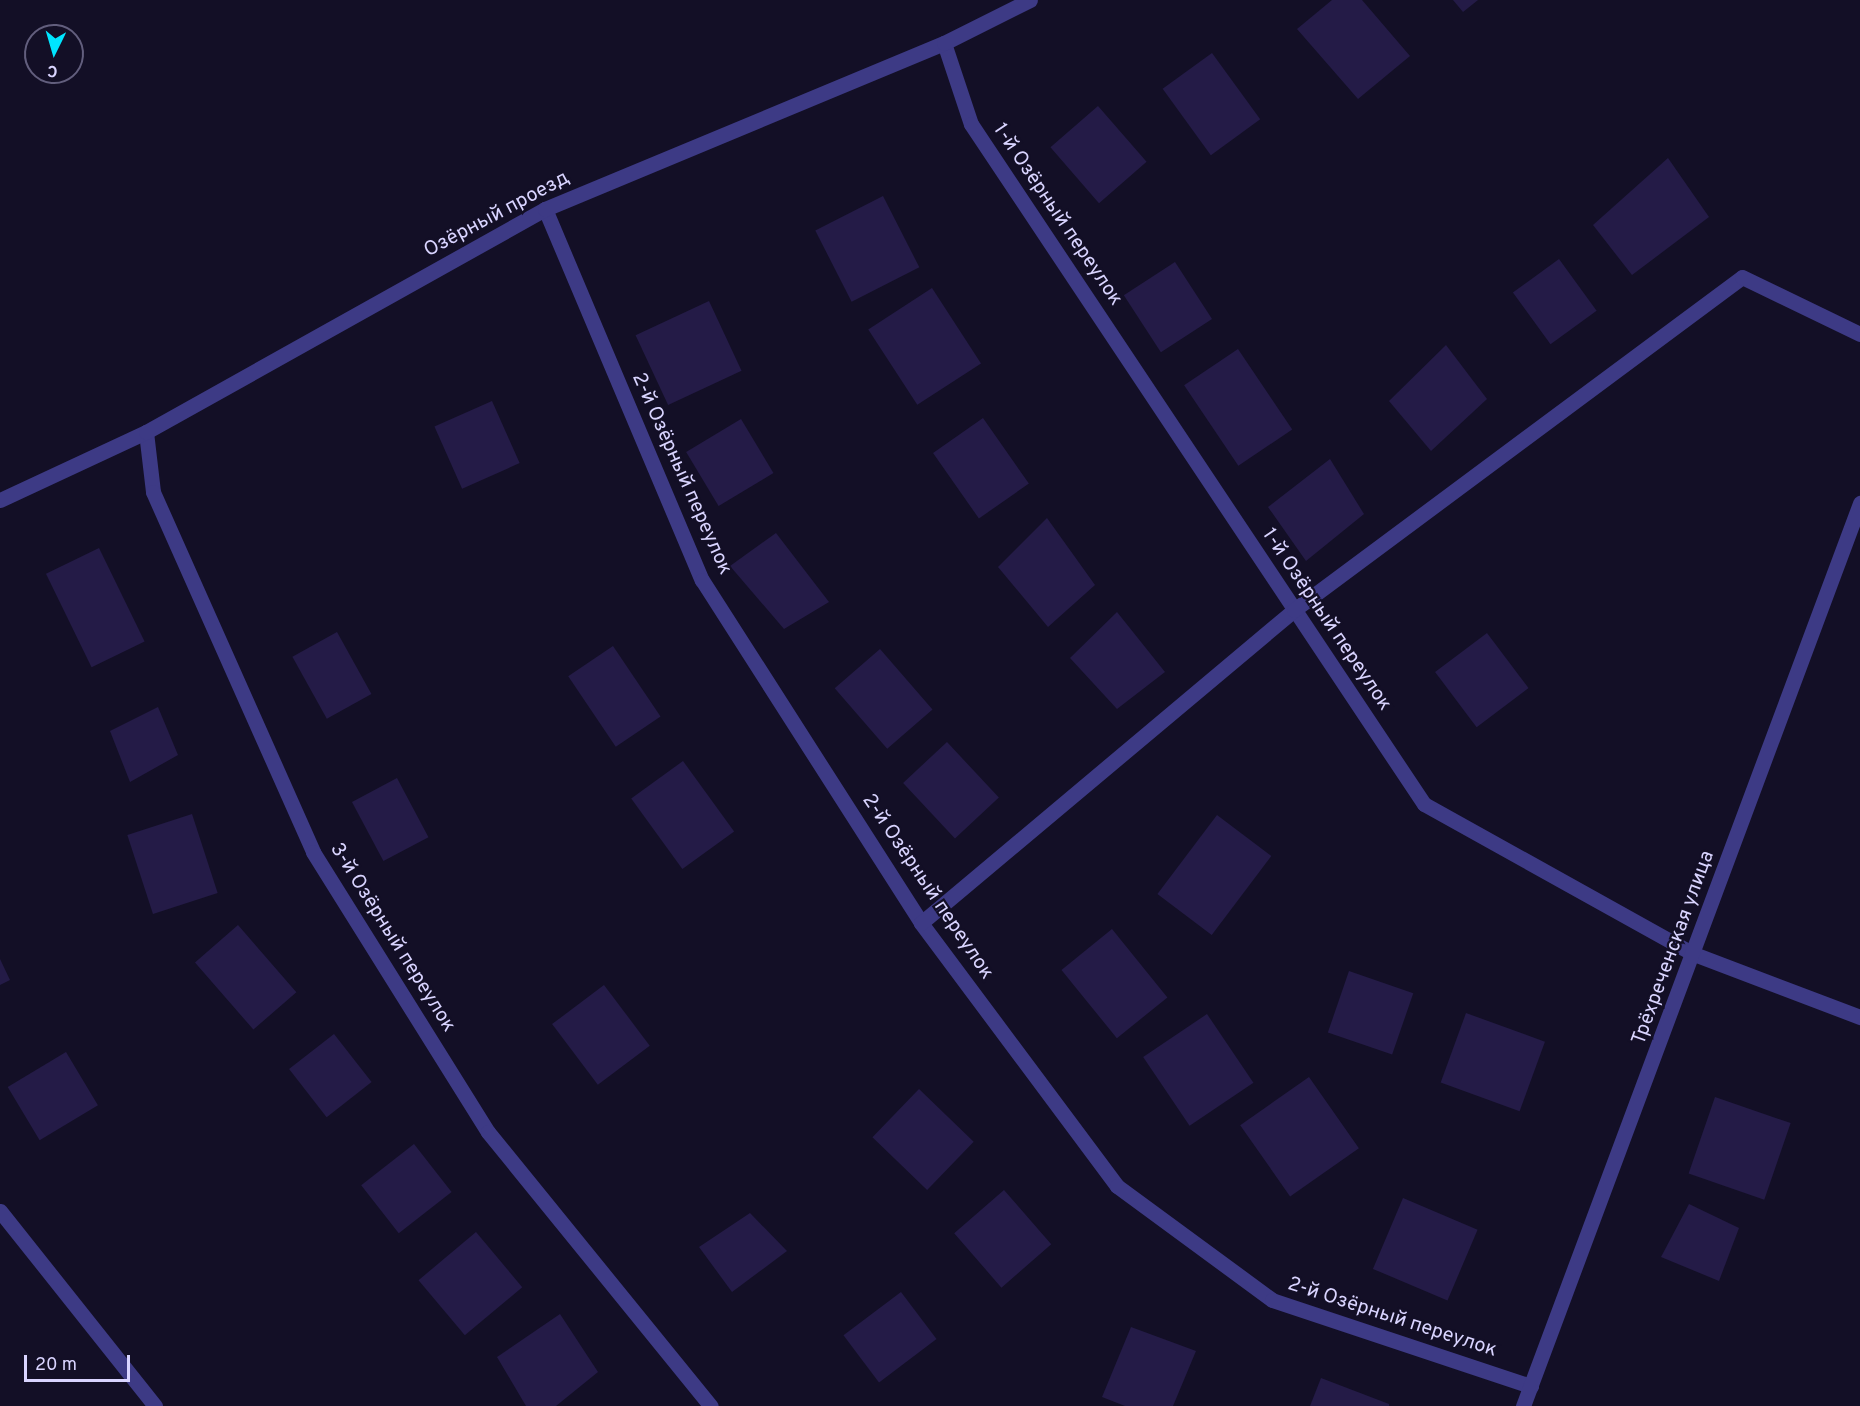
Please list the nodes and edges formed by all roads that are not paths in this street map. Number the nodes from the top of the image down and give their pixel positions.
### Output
1 (1030, 0) edge
2 (944, 44) junction
3 (545, 209) junction
4 (1860, 334) edge
5 (146, 432) junction
6 (0, 500) edge
7 (1860, 503) edge
8 (1294, 610) junction
9 (921, 923) junction
10 (1694, 954) junction
11 (1860, 1017) edge
12 (0, 1211) edge
13 (1531, 1386) junction
14 (155, 1406) edge
15 (711, 1406) edge
16 (1523, 1406) edge

1 - 2 street, Озёрный проезд
2 - 3 street, Озёрный проезд
2 - 8 street, 1-й Озёрный переулок
3 - 5 street, Озёрный проезд
3 - 9 street, 2-й Озёрный переулок
4 - 8 street
5 - 6 street, Озёрный проезд
5 - 15 street, 3-й Озёрный переулок
7 - 10 street, Трёхреченская улица
8 - 9 street
8 - 10 street, 1-й Озёрный переулок
9 - 13 street, 2-й Озёрный переулок
10 - 11 street, 1-й Озёрный переулок
10 - 13 street, Трёхреченская улица
12 - 14 street
13 - 16 street, Трёхреченская улица

